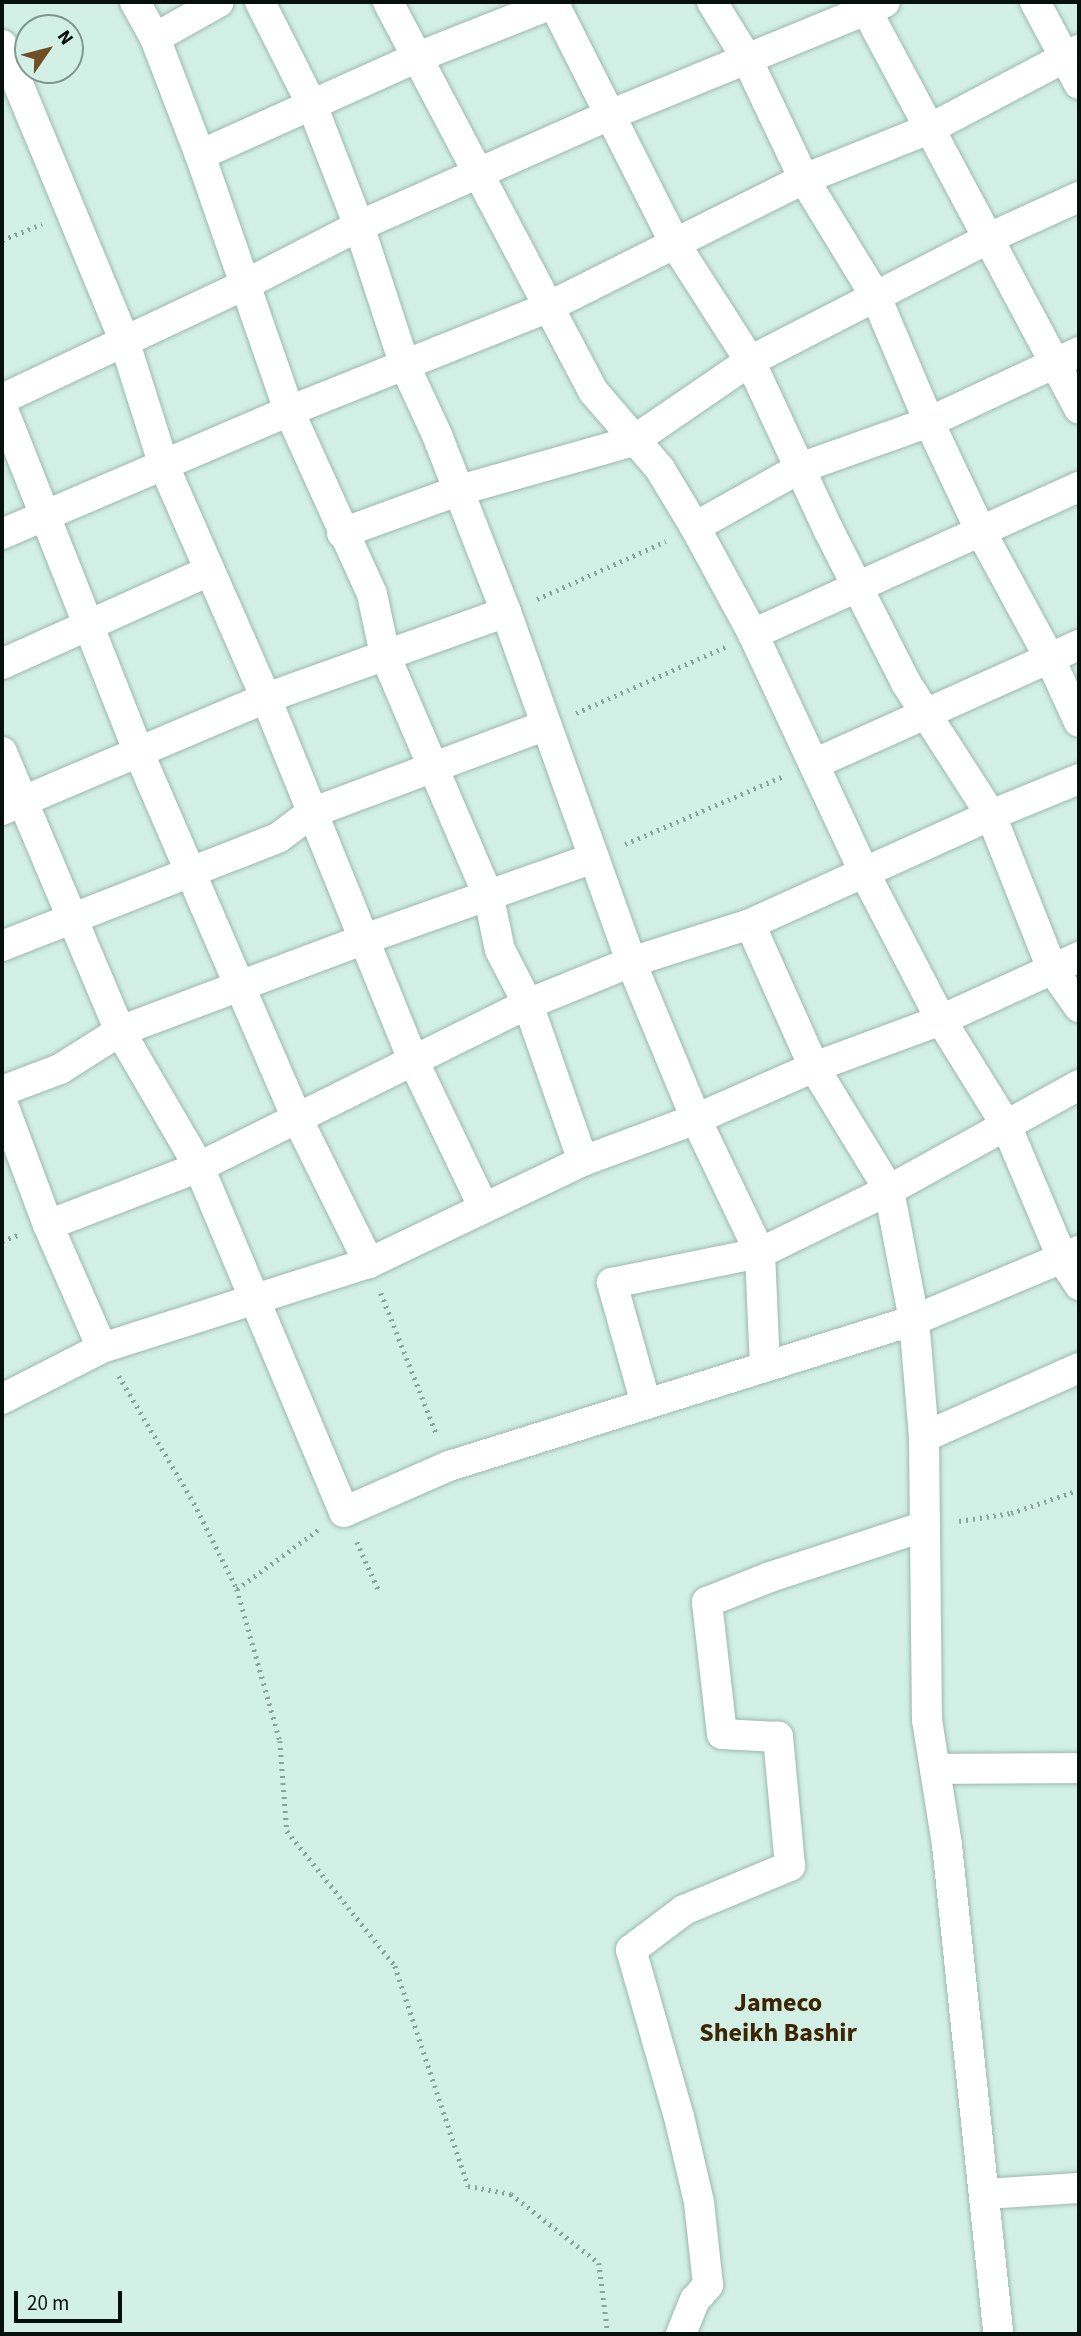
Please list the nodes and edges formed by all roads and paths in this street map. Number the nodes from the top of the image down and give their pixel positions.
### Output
1 (135, 2) edge
2 (219, 2) edge
3 (260, 2) edge
4 (388, 2) edge
5 (554, 2) edge
6 (712, 2) edge
7 (1035, 2) edge
8 (871, 5) edge
9 (155, 38) junction
10 (2, 45) edge
11 (1072, 53) edge
12 (418, 57) junction
13 (747, 59) junction
14 (1079, 83) edge
15 (312, 105) junction
16 (610, 115) junction
17 (929, 129) junction
18 (200, 155) junction
19 (478, 173) junction
20 (804, 179) junction
21 (1079, 197) edge
22 (72, 213) junction
23 (359, 226) junction
24 (989, 238) junction
25 (2, 240) edge
26 (675, 244) junction
27 (244, 285) junction
28 (876, 298) junction
29 (546, 308) junction
30 (124, 340) junction
31 (1067, 358) edge
32 (750, 361) junction
33 (405, 366) junction
34 (2, 399) edge
35 (2, 407) edge
36 (1079, 409) edge
37 (289, 411) junction
38 (929, 422) junction
39 (633, 441) junction
40 (164, 466) junction
41 (800, 468) junction
42 (1079, 487) edge
43 (460, 490) junction
44 (43, 515) junction
45 (695, 527) junction
46 (979, 530) junction
47 (342, 533) junction
48 (2, 534) edge
49 (209, 571) junction
50 (859, 587) junction
51 (506, 612) junction
52 (89, 626) junction
53 (753, 635) junction
54 (1079, 645) edge
55 (385, 655) junction
56 (1050, 659) junction
57 (2, 664) edge
58 (266, 698) junction
59 (925, 714) junction
60 (1079, 722) edge
61 (546, 725) junction
62 (138, 751) junction
63 (2, 752) edge
64 (814, 764) junction
65 (432, 765) junction
66 (1079, 779) edge
67 (12, 806) edge
68 (311, 813) junction
69 (991, 815) junction
70 (594, 858) junction
71 (192, 873) junction
72 (865, 874) junction
73 (489, 898) junction
74 (71, 916) junction
75 (750, 923) junction
76 (362, 940) junction
77 (2, 946) edge
78 (1079, 957) edge
79 (631, 962) junction
80 (1052, 970) junction
81 (240, 988) junction
82 (528, 1004) junction
83 (1079, 1007) edge
84 (941, 1020) junction
85 (120, 1031) junction
86 (413, 1060) junction
87 (814, 1067) junction
88 (1079, 1085) edge
89 (2, 1091) edge
90 (2, 1101) edge
91 (696, 1119) junction
92 (298, 1120) junction
93 (1006, 1125) junction
94 (583, 1161) junction
95 (199, 1167) junction
96 (889, 1190) junction
97 (484, 1206) junction
98 (48, 1226) junction
99 (760, 1253) junction
100 (1071, 1256) edge
101 (369, 1263) junction
102 (1079, 1285) edge
103 (256, 1300) junction
104 (914, 1320) junction
105 (102, 1348) junction
106 (765, 1366) junction
107 (1079, 1368) edge
108 (2, 1399) edge
109 (646, 1404) junction
110 (924, 1437) junction
111 (449, 1466) junction
112 (1079, 1490) edge
113 (344, 1512) junction
114 (925, 1526) junction
115 (237, 1589) junction
116 (379, 1591) dead end
117 (1079, 1768) edge
118 (936, 1769) junction
119 (1079, 2188) edge
120 (985, 2194) junction
121 (608, 2334) edge
122 (681, 2334) edge
123 (998, 2334) edge

1 - 9 street
2 - 9 street
3 - 15 street
4 - 12 street
5 - 12 street
5 - 16 street
6 - 13 street
7 - 11 street
8 - 13 street
8 - 17 street
9 - 18 street
10 - 22 street
11 - 14 street
11 - 17 street
12 - 15 street
12 - 19 street
13 - 16 street
13 - 20 street
15 - 18 street
15 - 23 street
16 - 19 street
16 - 26 street
17 - 20 street
17 - 24 street
18 - 27 street
19 - 23 street
19 - 29 street
20 - 26 street
20 - 28 street
21 - 24 street
22 - 25 path
22 - 30 street
23 - 27 street
23 - 33 street
24 - 28 street
24 - 31 street
26 - 29 street
26 - 32 street
27 - 30 street
27 - 37 street
28 - 32 street
28 - 38 street
29 - 33 street
29 - 39 street
30 - 34 street
30 - 40 street
31 - 36 street
31 - 38 street
32 - 39 street
32 - 41 street
33 - 37 street
33 - 43 street
35 - 44 street
37 - 40 street
37 - 47 street
38 - 41 street
38 - 46 street
39 - 43 street
39 - 45 street
40 - 44 street
40 - 49 street
41 - 45 street
41 - 50 street
42 - 46 street
43 - 47 street
43 - 51 street
44 - 48 street
44 - 52 street
45 - 51 path
45 - 53 street
46 - 50 street
46 - 56 street
47 - 55 street
49 - 52 street
49 - 58 street
50 - 53 street
50 - 59 street
51 - 55 street
51 - 61 street
52 - 57 street
52 - 62 street
53 - 61 path
53 - 64 street
54 - 56 street
55 - 58 street
55 - 65 street
56 - 59 street
56 - 60 street
58 - 62 street
58 - 68 street
59 - 64 street
59 - 69 street
61 - 65 street
61 - 70 street
62 - 67 street
62 - 71 street
63 - 67 street
64 - 70 path
64 - 72 street
65 - 68 street
65 - 73 street
66 - 69 street
67 - 74 street
68 - 71 street
68 - 76 street
69 - 72 street
69 - 80 street
70 - 73 street
70 - 79 street
71 - 74 street
71 - 81 street
72 - 75 street
72 - 84 street
73 - 76 street
73 - 82 street
74 - 77 street
74 - 85 street
75 - 79 street
75 - 87 street
76 - 81 street
76 - 86 street
78 - 80 street
79 - 82 street
79 - 91 street
80 - 83 street
80 - 84 street
81 - 85 street
81 - 92 street
82 - 86 street
82 - 94 street
84 - 87 street
84 - 93 street
85 - 89 street
85 - 95 street
86 - 92 street
86 - 97 street
87 - 91 street
87 - 96 street
88 - 93 street
90 - 98 street
91 - 94 street
91 - 99 street
92 - 95 street
92 - 101 street
93 - 96 street
93 - 100 street
94 - 97 street
95 - 98 street
95 - 103 street
96 - 99 street
96 - 104 street
97 - 101 street
98 - 105 street
99 - 106 street
99 - 109 street
100 - 102 street
100 - 104 street
101 - 103 street
101 - 111 path
103 - 105 street
103 - 113 street
104 - 106 street
104 - 110 street
105 - 108 street
105 - 115 path
106 - 109 street
107 - 110 street
109 - 111 street
110 - 114 street
111 - 113 street
112 - 114 path
113 - 115 path
113 - 116 path
114 - 118 street
114 - 122 street
115 - 121 path
117 - 118 street
118 - 120 street
119 - 120 street
120 - 123 street

